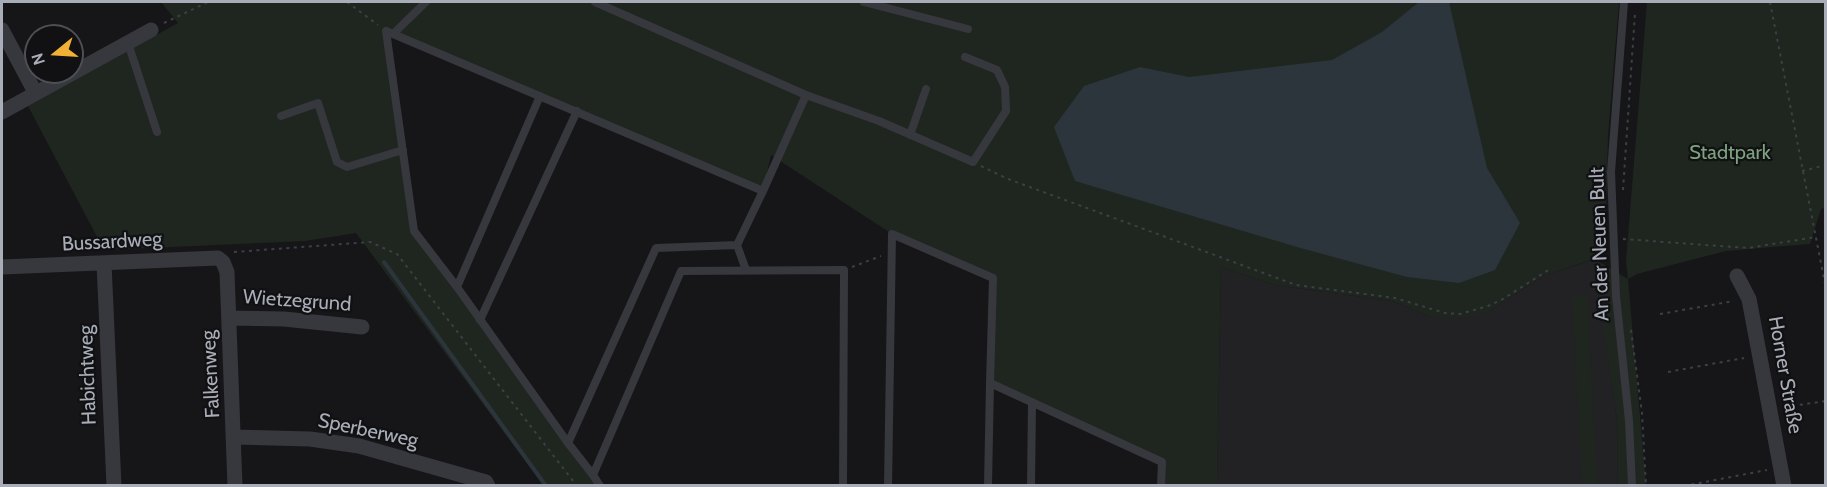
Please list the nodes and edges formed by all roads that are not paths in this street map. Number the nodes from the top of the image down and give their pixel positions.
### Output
1 (426, 2) edge
2 (596, 2) edge
3 (864, 2) edge
4 (1624, 2) edge
5 (968, 29) dead end
6 (2, 30) edge
7 (150, 30) road end
8 (389, 32) junction
9 (128, 43) junction
10 (965, 57) dead end
11 (926, 89) dead end
12 (35, 92) junction
13 (540, 96) junction
14 (806, 96) junction
15 (576, 111) junction
16 (2, 112) edge
17 (281, 116) dead end
18 (157, 132) dead end
19 (910, 135) junction
20 (403, 150) junction
21 (763, 191) junction
22 (737, 245) junction
23 (223, 262) joint
24 (104, 264) junction
25 (2, 267) edge
26 (746, 270) junction
27 (1737, 276) dead end
28 (457, 287) junction
29 (229, 318) junction
30 (480, 320) junction
31 (362, 327) dead end
32 (990, 383) junction
33 (1032, 402) junction
34 (235, 437) junction
35 (568, 444) junction
36 (593, 475) junction
37 (114, 486) edge
38 (236, 486) edge
39 (488, 486) edge
40 (600, 486) edge
41 (843, 486) edge
42 (888, 486) edge
43 (988, 486) edge
44 (1031, 486) edge
45 (1161, 486) edge
46 (1632, 486) edge
47 (1784, 486) edge

1 - 8 lane
2 - 14 lane
3 - 5 lane
4 - 46 lane, An der Neuen Bult
6 - 12 street
7 - 9 street
8 - 13 lane
8 - 20 lane
9 - 12 street
9 - 18 lane
10 - 19 lane
11 - 19 lane
12 - 16 street
13 - 15 lane
13 - 28 lane
14 - 19 lane
14 - 21 lane
15 - 21 lane
15 - 30 lane
17 - 20 lane
20 - 28 lane
21 - 22 lane
22 - 26 lane
22 - 35 lane
23 - 24 street, Bussardweg
23 - 29 street, Falkenweg
24 - 25 street, Bussardweg
24 - 37 street, Habichtweg
26 - 36 lane
26 - 41 lane
27 - 47 street, Horner Straße
28 - 30 lane
29 - 31 street, Wietzegrund
29 - 34 street, Falkenweg
30 - 35 lane
32 - 33 lane
32 - 42 lane
32 - 43 lane
33 - 44 lane
33 - 45 lane
34 - 38 street, Falkenweg
34 - 39 street, Sperberweg
35 - 36 lane
36 - 40 lane

